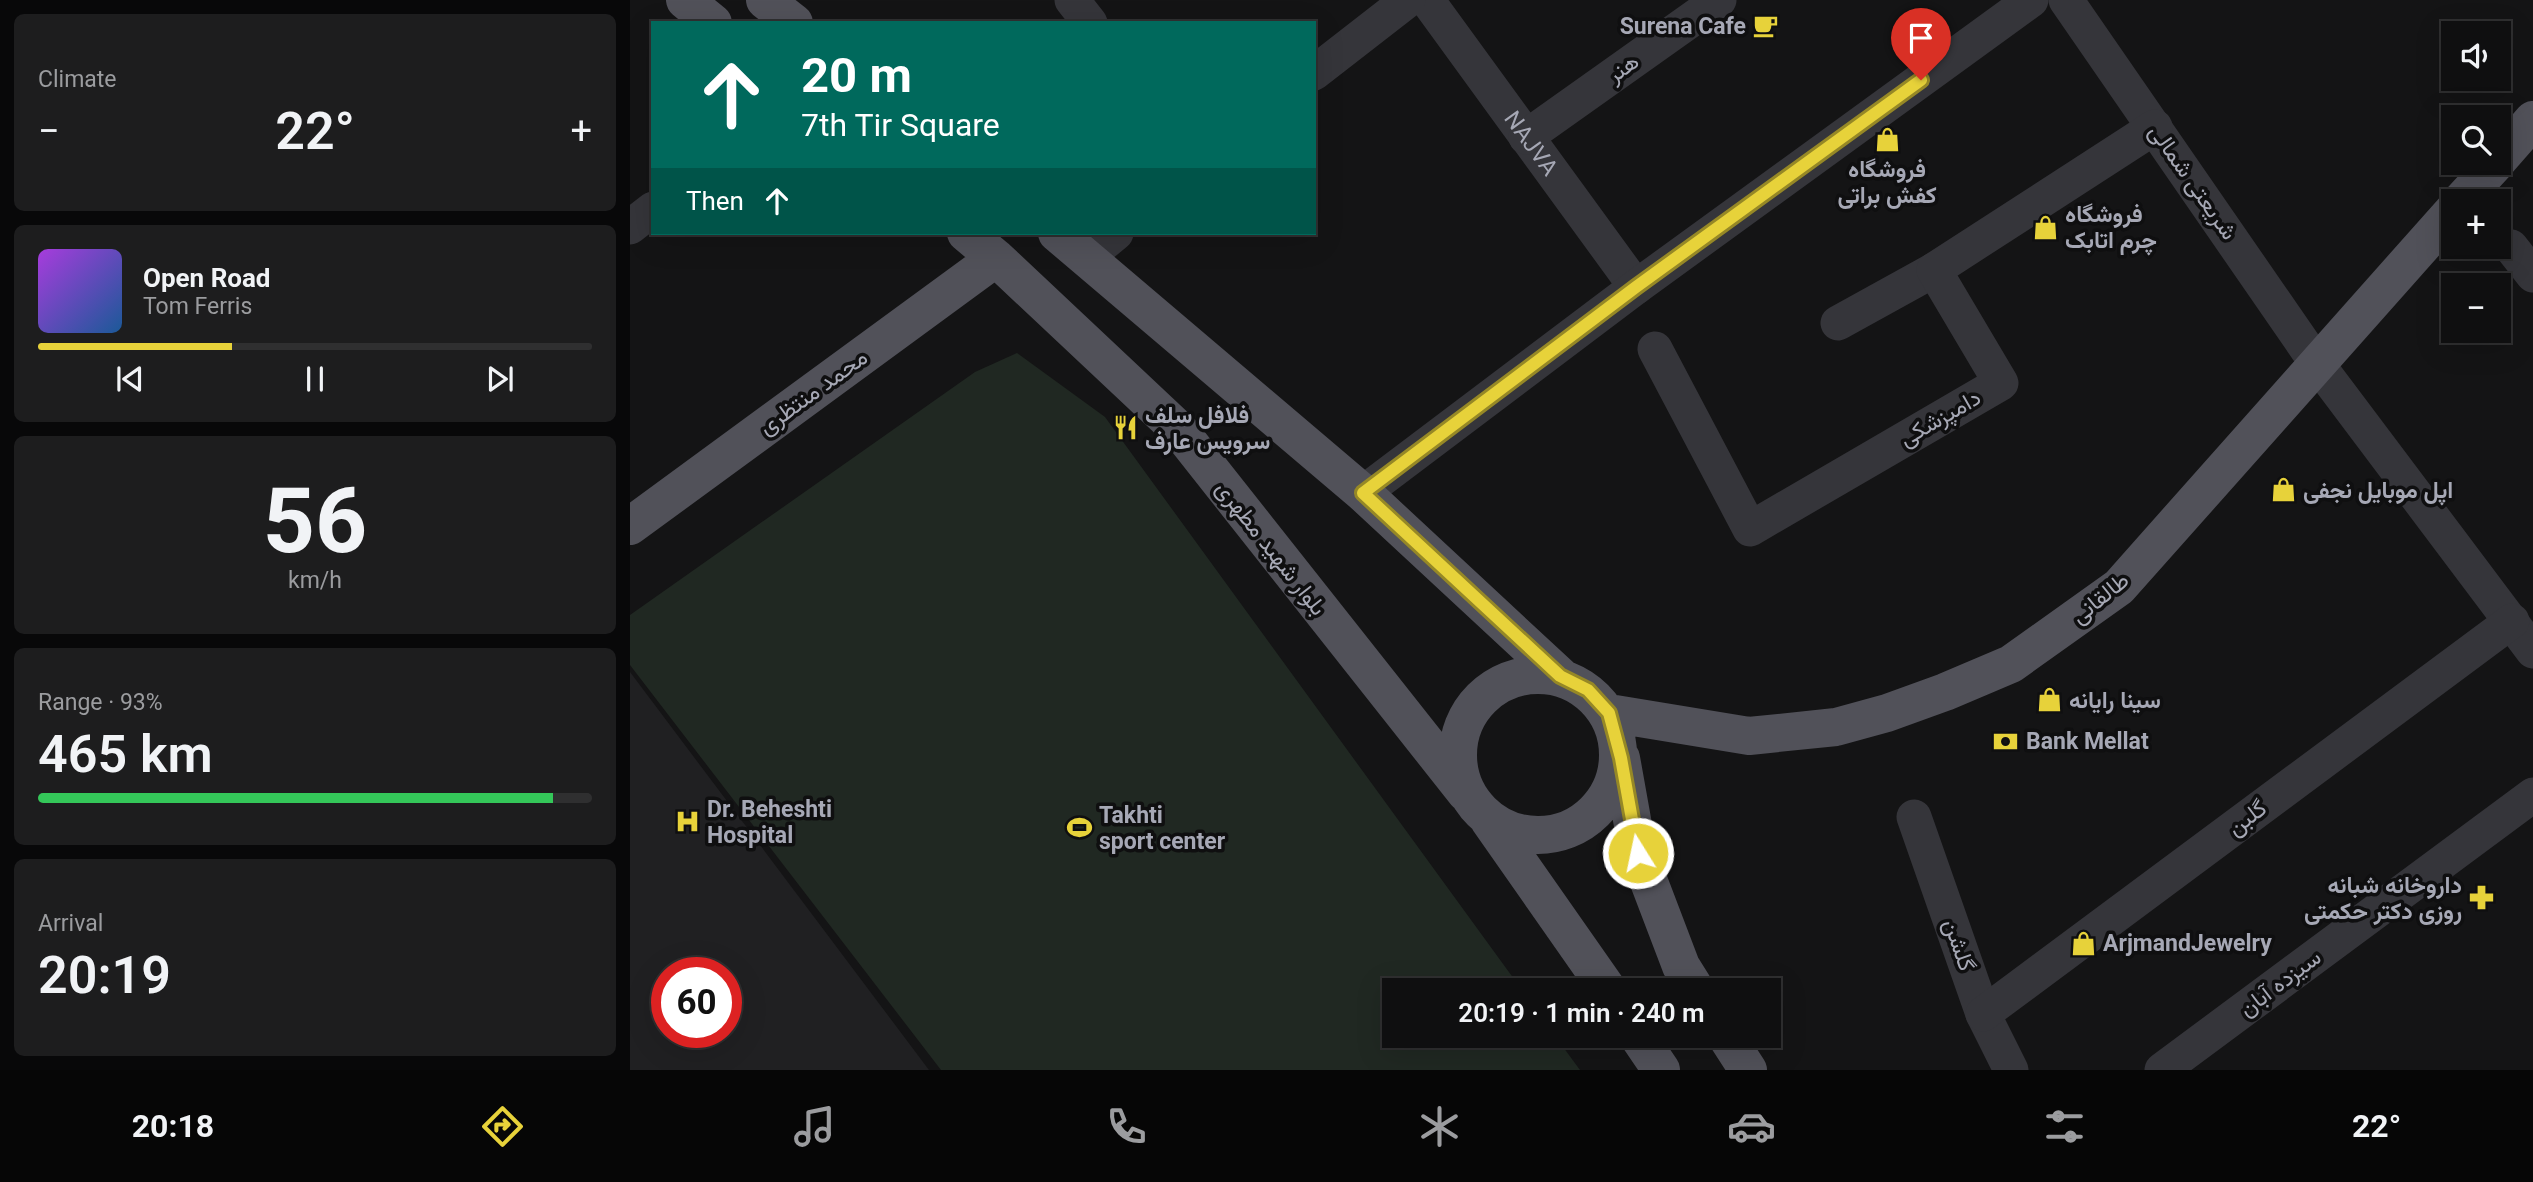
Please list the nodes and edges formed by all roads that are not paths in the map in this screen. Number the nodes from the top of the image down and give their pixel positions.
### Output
1 (685, 0) edge
2 (765, 0) edge
3 (1072, 0) edge
4 (1408, 0) edge
5 (1427, 0) edge
6 (1719, 0) edge
7 (2031, 0) edge
8 (2066, 0) edge
9 (711, 21) edge
10 (791, 21) edge
11 (1088, 21) edge
12 (1316, 71) edge
13 (2533, 120) edge
14 (2155, 127) junction
15 (1526, 137) junction
16 (2511, 145) edge
17 (2484, 175) edge
18 (2472, 189) edge
19 (651, 211) edge
20 (2441, 225) edge
21 (630, 227) edge
22 (969, 235) edge
23 (1059, 235) edge
24 (1114, 235) edge
25 (2511, 247) dead end
26 (1087, 257) junction
27 (996, 258) junction
28 (1934, 270) junction
29 (2533, 275) edge
30 (1636, 287) junction
31 (1838, 323) dead end
32 (1654, 349) dead end
33 (2318, 365) junction
34 (1363, 493) junction
35 (630, 526) edge
36 (2512, 621) junction
37 (2533, 651) edge
38 (1560, 676) junction
39 (1609, 713) junction
40 (1621, 758) junction
41 (2533, 795) edge
42 (1478, 807) junction
43 (1914, 817) dead end
44 (1599, 978) edge
45 (1688, 978) edge
46 (1983, 1014) junction
47 (1646, 1048) edge
48 (1734, 1048) edge
49 (1661, 1070) edge
50 (1748, 1070) edge
51 (2011, 1070) edge
52 (2162, 1070) edge

1 - 9 main road
2 - 10 main road
3 - 11 street
4 - 12 street
5 - 15 street, NAJVA
6 - 15 street, هنر
7 - 30 street
8 - 14 street, شریعتی شمالی
13 - 16 main road
14 - 28 street
14 - 33 street, شریعتی شمالی
15 - 30 street, NAJVA
17 - 18 main road
19 - 21 street
20 - 33 main road, طالقانی
22 - 27 main road, بلوار شهید مطهری
23 - 26 main road
24 - 26 street
25 - 29 street
26 - 34 main road
27 - 35 main road, محمد منتظری
27 - 42 main road, بلوار شهید مطهری
28 - 31 street
28 - 32 street, دامپزشکی
30 - 34 street
33 - 36 street, شریعتی شمالی
33 - 39 main road, طالقانی
34 - 38 main road
36 - 37 street, شریعتی شمالی
36 - 46 street, گلبن
38 - 39 main road
38 - 42 main road
39 - 40 main road
40 - 42 main road
40 - 45 main road
41 - 52 street, سیزده آبان
42 - 44 main road, بلوار شهید مطهری
43 - 46 street, گلشن
46 - 51 street, گلشن
47 - 49 main road
48 - 50 main road

